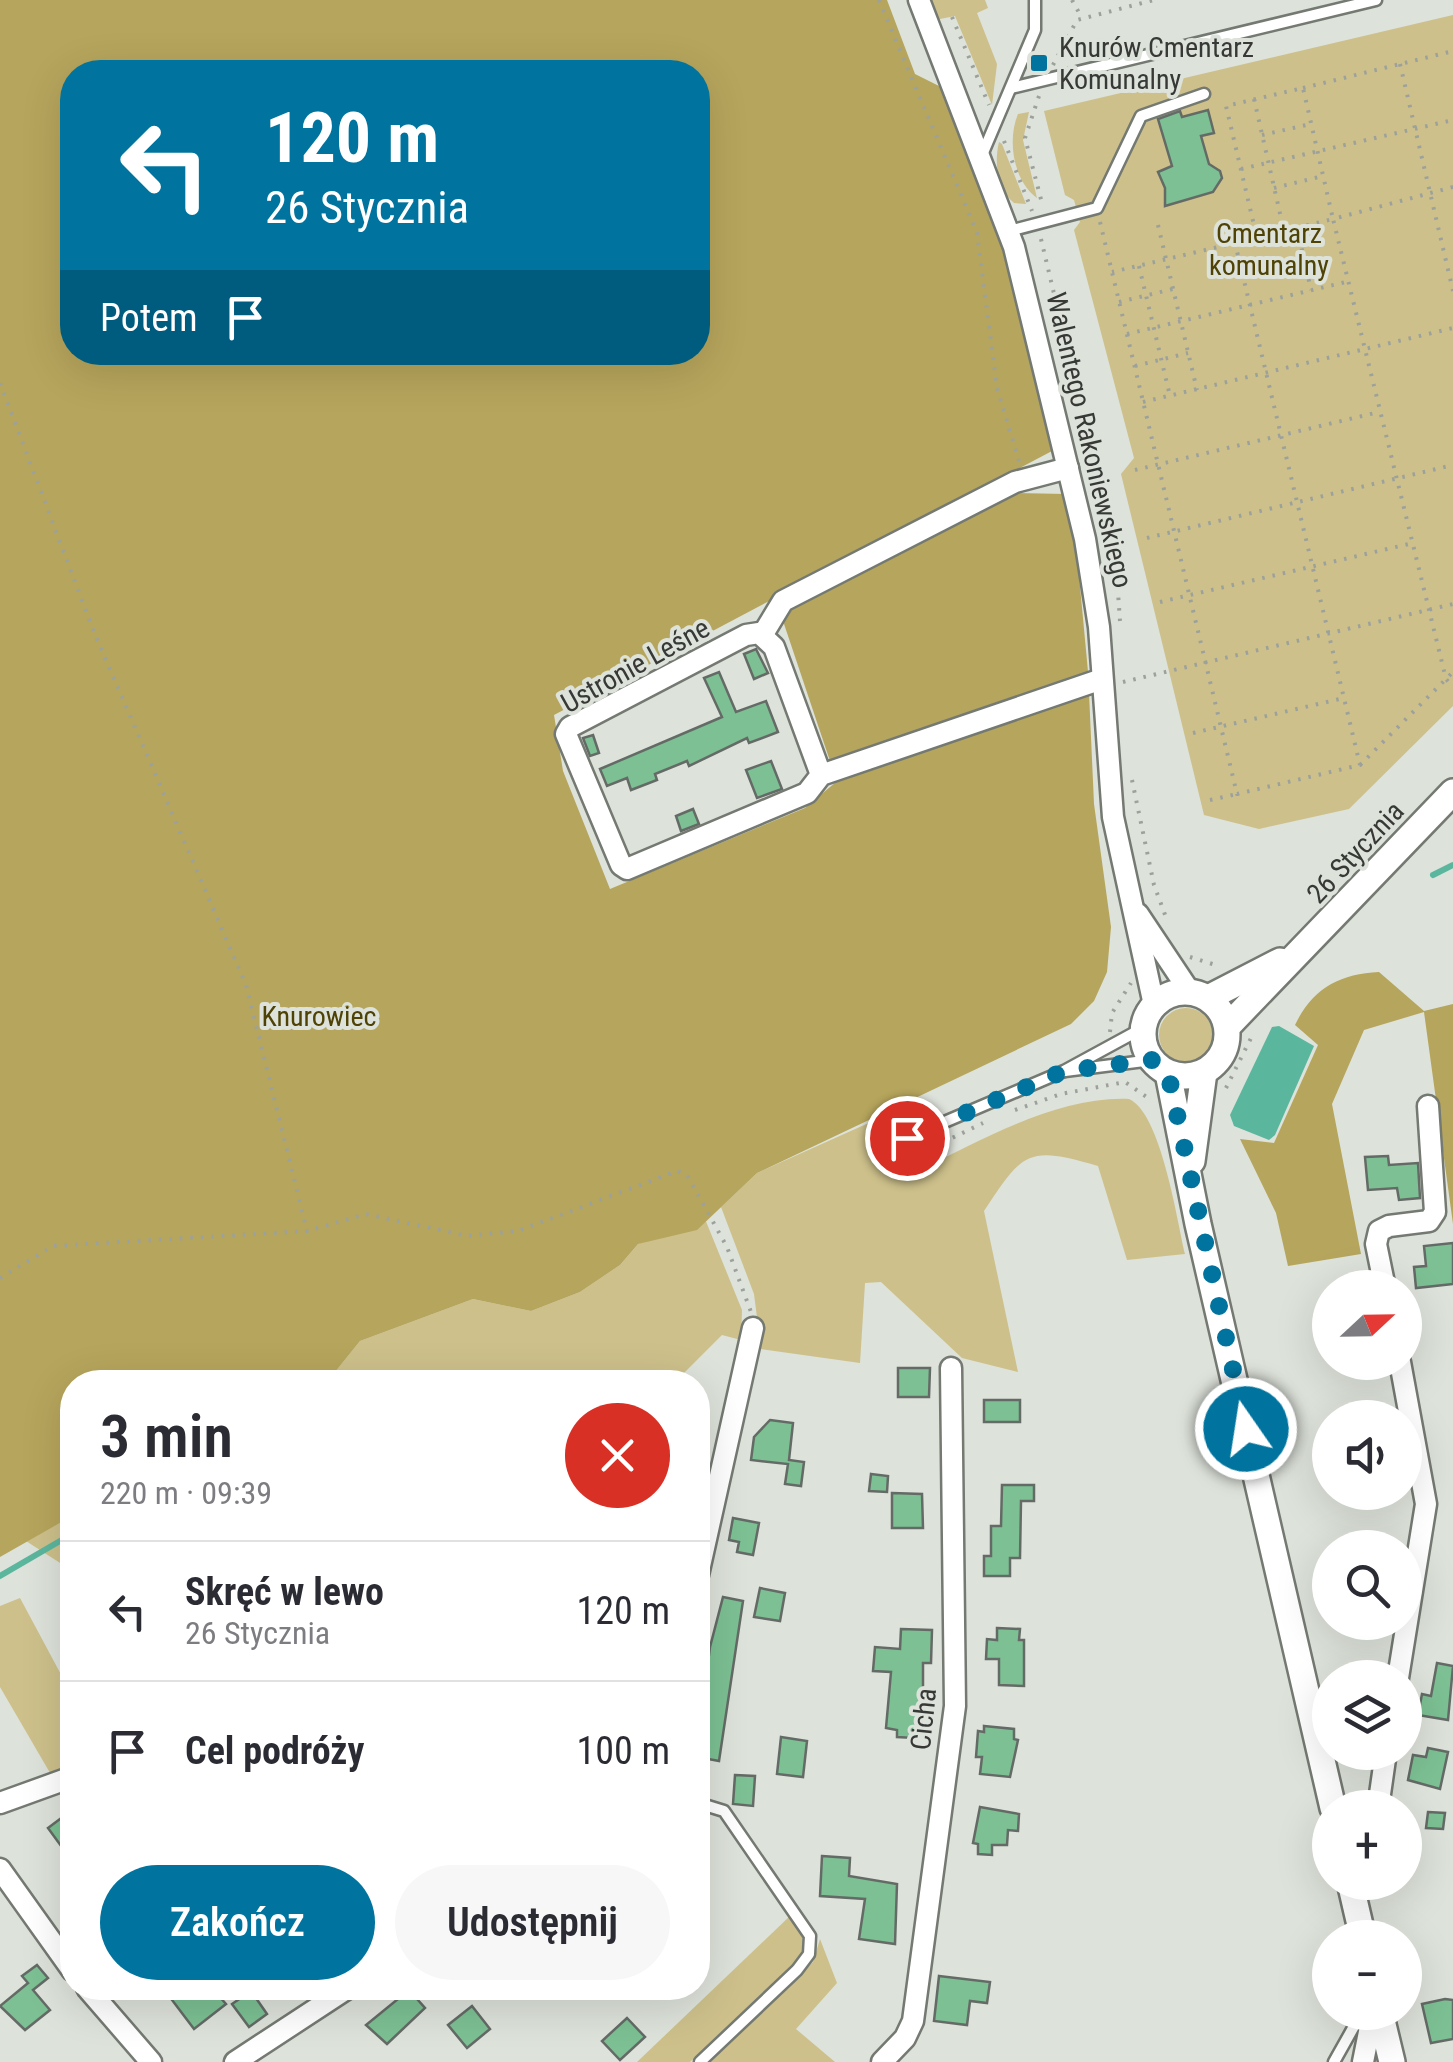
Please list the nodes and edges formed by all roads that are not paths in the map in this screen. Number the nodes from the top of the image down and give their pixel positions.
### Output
1 (919, 0) edge
2 (1035, 0) edge
3 (1376, 0) edge
4 (1011, 88) junction
5 (1204, 94) dead end
6 (982, 156) junction
7 (1010, 231) junction
8 (1068, 468) junction
9 (763, 634) junction
10 (1102, 679) junction
11 (821, 775) junction
12 (1453, 792) edge
13 (1134, 909) junction
14 (1298, 952) junction
15 (1199, 995) junction
16 (1149, 1017) junction
17 (1227, 1027) junction
18 (1160, 1067) junction
19 (1064, 1071) junction
20 (1204, 1072) junction
21 (1428, 1106) dead end
22 (1186, 1107) junction
23 (907, 1138) dead end
24 (1381, 1270) edge
25 (753, 1328) road end
26 (951, 1368) dead end
27 (1403, 1380) edge
28 (710, 1521) edge
29 (1401, 1660) edge
30 (60, 1781) edge
31 (1329, 1790) edge
32 (0, 1803) edge
33 (710, 1806) edge
34 (0, 1869) edge
35 (60, 1953) edge
36 (97, 2000) edge
37 (326, 2000) edge
38 (1352, 2030) edge
39 (1371, 2030) edge
40 (1382, 2030) edge
41 (151, 2062) edge
42 (235, 2062) edge
43 (700, 2062) edge
44 (882, 2062) edge
45 (1334, 2062) edge
46 (1363, 2062) edge
47 (1392, 2062) edge

1 - 6 street, Walentego Rakoniewskiego
2 - 4 lane
3 - 4 lane
4 - 6 lane
5 - 7 lane
6 - 7 street, Walentego Rakoniewskiego
7 - 8 street, Walentego Rakoniewskiego
8 - 9 street
8 - 10 street, Walentego Rakoniewskiego
9 - 11 street
9 - 11 street, Ustronie Leśne
10 - 11 street, Ustronie Leśne
10 - 13 street, Walentego Rakoniewskiego
12 - 14 street, 26 Stycznia
13 - 15 street, Walentego Rakoniewskiego
13 - 16 street, Walentego Rakoniewskiego
14 - 15 street, 26 Stycznia
14 - 17 street, 26 Stycznia
15 - 16 street
15 - 17 street
16 - 18 street
16 - 19 lane
17 - 20 street
18 - 19 lane
18 - 20 street
18 - 22 street
19 - 23 lane
20 - 22 street
21 - 24 street
22 - 31 street
25 - 28 street
26 - 44 street, Cicha
27 - 29 street
30 - 32 street
33 - 43 lane
34 - 35 street
36 - 41 street
37 - 42 street
38 - 45 lane
39 - 46 street
40 - 47 street

